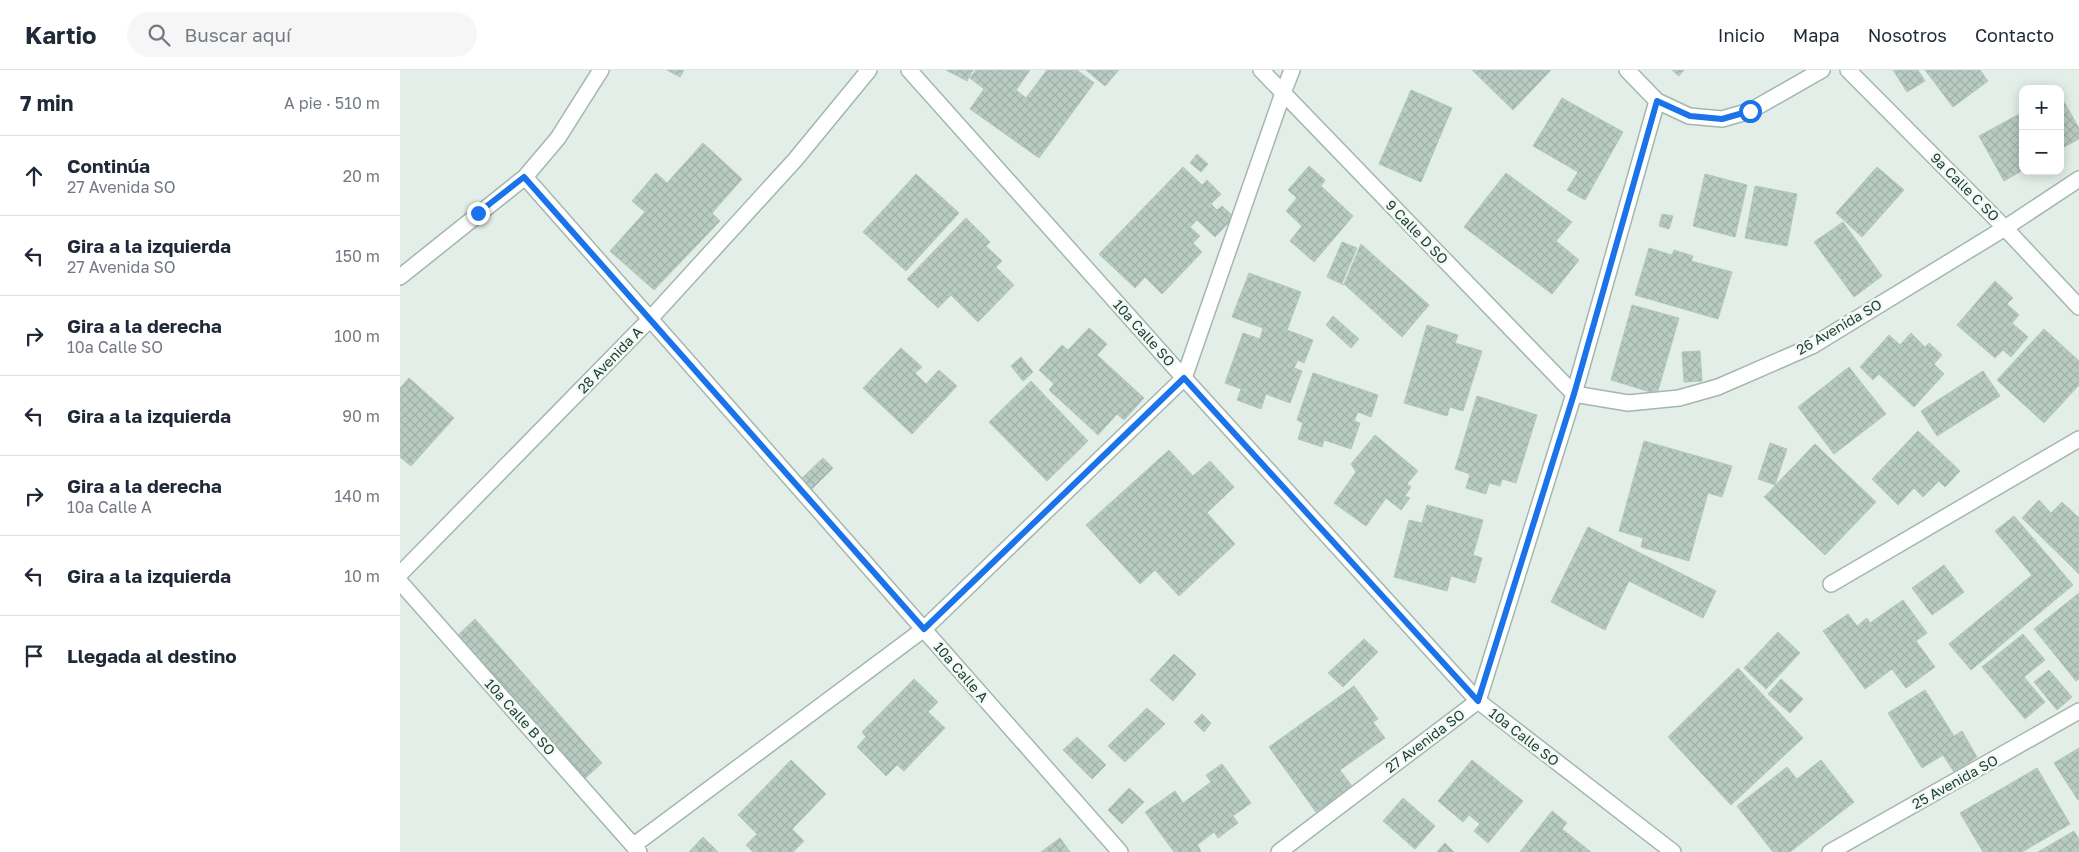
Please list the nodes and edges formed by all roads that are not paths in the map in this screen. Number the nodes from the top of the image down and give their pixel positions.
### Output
1 (601, 70) edge
2 (870, 70) edge
3 (909, 70) edge
4 (1261, 70) edge
5 (1292, 70) edge
6 (1627, 70) edge
7 (1822, 70) edge
8 (1848, 70) edge
9 (1283, 93) junction
10 (1657, 101) junction
11 (524, 177) junction
12 (2079, 179) edge
13 (2005, 228) junction
14 (400, 278) edge
15 (2079, 307) edge
16 (650, 319) junction
17 (1184, 378) junction
18 (1574, 394) junction
19 (2079, 440) edge
20 (400, 574) edge
21 (400, 582) edge
22 (1830, 584) dead end
23 (924, 629) junction
24 (1478, 701) junction
25 (2079, 711) edge
26 (636, 849) edge
27 (1120, 852) edge
28 (1279, 852) edge
29 (1673, 852) edge
30 (1830, 852) edge

1 - 11 street
2 - 16 street, 28 Avenida A
3 - 17 street, 10a Calle SO
4 - 9 street, 9 Calle D SO
5 - 9 street
6 - 10 street
7 - 10 street
8 - 13 street, 9a Calle C SO
9 - 17 street
9 - 18 street, 9 Calle D SO
10 - 18 street, 27 Avenida SO
11 - 14 street
11 - 16 street, 10a Calle A
12 - 13 street, 26 Avenida SO
13 - 15 street, 9a Calle C SO
13 - 18 street, 26 Avenida SO
16 - 20 street, 28 Avenida A
16 - 23 street, 10a Calle A
17 - 23 street
17 - 24 street, 10a Calle SO
18 - 24 street, 27 Avenida SO
19 - 22 street
21 - 26 street, 10a Calle B SO
23 - 26 street
23 - 27 street, 10a Calle A
24 - 28 street, 27 Avenida SO
24 - 29 street, 10a Calle SO
25 - 30 street, 25 Avenida SO

